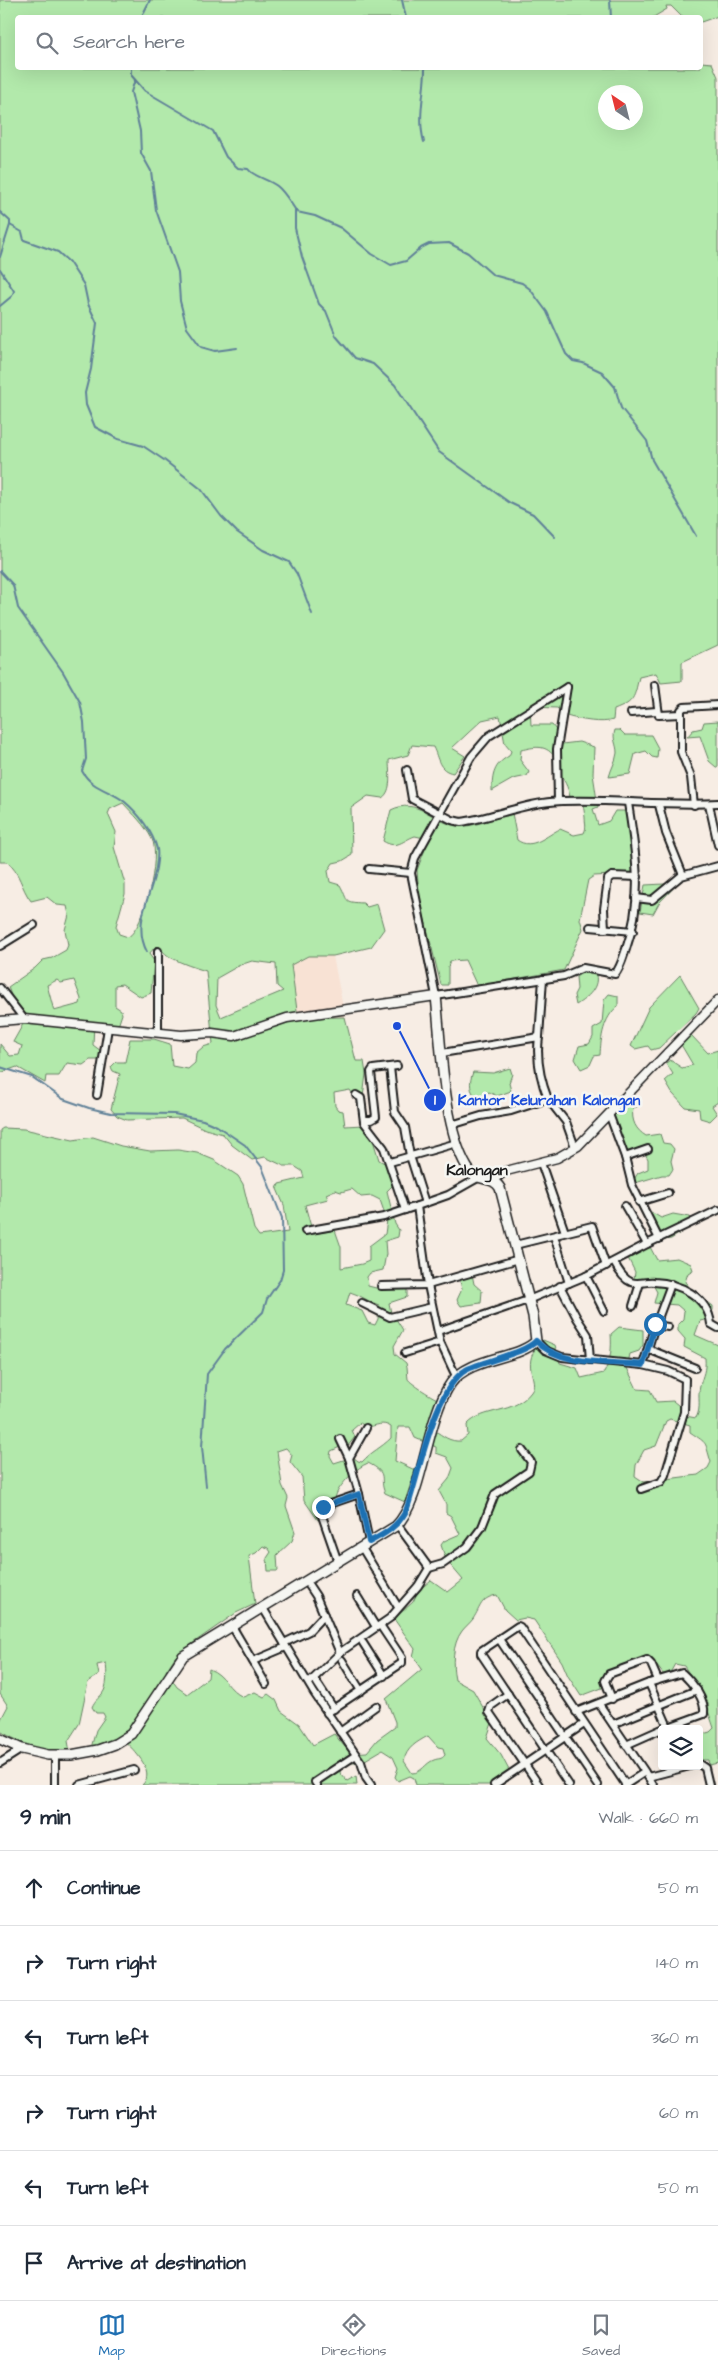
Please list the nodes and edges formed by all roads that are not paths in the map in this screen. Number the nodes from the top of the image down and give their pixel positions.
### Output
1 (655, 685) dead end
2 (718, 705) edge
3 (657, 711) junction
4 (631, 713) dead end
5 (681, 714) junction
6 (407, 770) dead end
7 (558, 801) junction
8 (628, 803) junction
9 (709, 804) junction
10 (718, 804) edge
11 (659, 805) junction
12 (694, 805) junction
13 (439, 814) junction
14 (718, 845) edge
15 (718, 866) edge
16 (369, 869) dead end
17 (411, 873) junction
18 (683, 875) junction
19 (638, 877) junction
20 (636, 898) junction
21 (34, 925) dead end
22 (590, 927) dead end
23 (605, 929) junction
24 (633, 931) junction
25 (0, 946) edge
26 (158, 951) dead end
27 (543, 979) junction
28 (0, 988) edge
29 (436, 996) junction
30 (718, 1000) edge
31 (24, 1019) junction
32 (0, 1021) edge
33 (108, 1028) junction
34 (158, 1033) junction
35 (539, 1037) junction
36 (442, 1053) junction
37 (397, 1066) dead end
38 (390, 1067) junction
39 (97, 1095) dead end
40 (356, 1095) dead end
41 (548, 1099) junction
42 (609, 1114) junction
43 (364, 1120) junction
44 (451, 1125) junction
45 (457, 1143) junction
46 (575, 1147) junction
47 (648, 1149) dead end
48 (410, 1156) junction
49 (625, 1157) junction
50 (390, 1162) junction
51 (541, 1163) junction
52 (478, 1178) junction
53 (492, 1180) junction
54 (668, 1193) dead end
55 (639, 1202) junction
56 (425, 1203) junction
57 (417, 1206) junction
58 (625, 1206) dead end
59 (405, 1210) junction
60 (718, 1210) edge
61 (305, 1232) dead end
62 (565, 1232) junction
63 (554, 1236) junction
64 (659, 1239) junction
65 (647, 1244) junction
66 (515, 1245) junction
67 (518, 1259) junction
68 (614, 1262) junction
69 (606, 1266) junction
70 (586, 1276) junction
71 (569, 1282) junction
72 (640, 1284) junction
73 (671, 1284) junction
74 (428, 1285) junction
75 (381, 1286) dead end
76 (560, 1286) junction
77 (528, 1300) junction
78 (362, 1303) dead end
79 (432, 1306) junction
80 (633, 1306) dead end
81 (604, 1310) dead end
82 (656, 1324) junction
83 (668, 1327) dead end
84 (718, 1328) edge
85 (438, 1331) junction
86 (536, 1341) junction
87 (440, 1342) junction
88 (648, 1349) junction
89 (405, 1353) dead end
90 (590, 1360) junction
91 (643, 1365) junction
92 (695, 1368) dead end
93 (456, 1376) junction
94 (366, 1428) dead end
95 (340, 1439) dead end
96 (522, 1450) dead end
97 (349, 1458) junction
98 (641, 1489) dead end
99 (359, 1494) junction
100 (398, 1524) junction
101 (365, 1545) junction
102 (338, 1562) junction
103 (429, 1568) junction
104 (306, 1581) junction
105 (357, 1596) dead end
106 (398, 1607) junction
107 (264, 1608) junction
108 (324, 1615) junction
109 (232, 1626) junction
110 (379, 1628) junction
111 (498, 1639) junction
112 (363, 1643) dead end
113 (285, 1645) junction
114 (340, 1653) junction
115 (342, 1660) dead end
116 (253, 1661) junction
117 (384, 1676) junction
118 (658, 1680) junction
119 (309, 1683) junction
120 (317, 1683) dead end
121 (649, 1683) junction
122 (266, 1684) dead end
123 (697, 1690) junction
124 (361, 1691) junction
125 (508, 1694) junction
126 (612, 1699) junction
127 (599, 1704) junction
128 (659, 1705) junction
129 (376, 1706) dead end
130 (334, 1709) junction
131 (576, 1712) junction
132 (328, 1713) junction
133 (584, 1724) junction
134 (612, 1724) junction
135 (665, 1725) edge
136 (674, 1725) edge
137 (658, 1731) edge
138 (340, 1732) junction
139 (564, 1738) junction
140 (0, 1739) edge
141 (626, 1745) junction
142 (22, 1748) junction
143 (546, 1750) junction
144 (55, 1755) junction
145 (356, 1755) junction
146 (0, 1763) edge
147 (525, 1764) junction
148 (703, 1767) edge
149 (134, 1770) dead end
150 (670, 1770) edge
151 (646, 1775) junction
152 (111, 1777) junction
153 (89, 1784) edge
154 (314, 1784) edge
155 (55, 1785) edge
156 (79, 1785) edge
157 (113, 1785) edge
158 (371, 1785) edge
159 (494, 1785) edge
160 (539, 1785) edge
161 (569, 1785) edge
162 (598, 1785) edge
163 (625, 1785) edge
164 (653, 1785) edge
165 (709, 1785) edge

1 - 3 street
2 - 5 street
3 - 4 street
3 - 5 street
5 - 12 street
6 - 13 street
7 - 8 street
7 - 13 street
7 - 13 street
8 - 11 street
8 - 19 street
9 - 10 street
9 - 12 street
9 - 14 street
11 - 12 street
11 - 18 street
13 - 17 street
15 - 18 street
16 - 17 street
17 - 29 street
18 - 20 street
19 - 20 street
19 - 23 street
20 - 24 street
21 - 25 street
22 - 23 street
23 - 24 street
24 - 27 street
26 - 34 street
27 - 29 street
27 - 35 street
28 - 31 street
29 - 34 street
29 - 36 main road
30 - 42 street
31 - 32 street
31 - 33 street
33 - 34 street
33 - 39 street
35 - 36 street
35 - 41 street
36 - 44 main road
37 - 38 street
38 - 43 street
38 - 48 street
40 - 43 street
41 - 44 street
41 - 46 street
42 - 46 street
42 - 49 street
43 - 50 street
44 - 45 main road
45 - 48 street
45 - 52 main road
46 - 51 street
47 - 49 street
48 - 50 street
48 - 56 street
49 - 55 street
50 - 59 street
51 - 53 street
51 - 62 street
52 - 53 main road
52 - 56 street
53 - 66 main road
54 - 55 street
55 - 64 street
56 - 57 street
57 - 59 street
57 - 74 street
58 - 65 street
59 - 61 street
60 - 64 street
62 - 63 street
62 - 69 street
63 - 66 street
63 - 71 street
64 - 65 street
65 - 68 street
66 - 67 main road
67 - 74 street
67 - 77 main road
68 - 69 street
68 - 72 street
69 - 70 street
70 - 71 street
70 - 81 street
71 - 76 street
72 - 73 street
72 - 80 street
73 - 82 street
73 - 84 street
74 - 75 street
74 - 79 street
76 - 77 street
76 - 90 street
77 - 85 street
77 - 86 main road
78 - 79 street
79 - 85 street
82 - 83 street
82 - 88 street
85 - 87 street
86 - 90 street
86 - 93 main road
87 - 89 street
87 - 93 street
88 - 91 street
88 - 92 street
90 - 91 street
91 - 98 street
93 - 100 main road
94 - 97 street
95 - 97 street
96 - 103 street
97 - 99 street
99 - 101 street
99 - 102 street
100 - 101 main road
100 - 103 street
101 - 102 main road
101 - 106 street
102 - 104 main road
103 - 106 street
104 - 107 main road
104 - 108 street
105 - 110 street
106 - 110 street
107 - 109 main road
107 - 113 street
108 - 113 street
108 - 114 street
109 - 116 street
109 - 144 main road
110 - 114 street
110 - 117 street
111 - 125 street
111 - 131 street
111 - 139 street
112 - 117 street
113 - 116 street
113 - 119 street
114 - 119 street
115 - 124 street
116 - 122 street
117 - 124 street
118 - 121 street
118 - 123 street
118 - 126 street
119 - 132 street
120 - 130 street
121 - 126 street
121 - 128 street
123 - 128 street
123 - 136 street
124 - 130 street
125 - 143 street
125 - 147 street
126 - 127 street
127 - 131 street
127 - 134 street
128 - 134 street
128 - 135 street
129 - 138 street
130 - 132 street
131 - 133 street
132 - 138 street
133 - 139 street
133 - 163 street
134 - 141 street
137 - 141 street
138 - 145 street
139 - 143 street
139 - 162 street
140 - 142 main road
141 - 151 street
142 - 144 main road
142 - 146 street
143 - 147 street
143 - 161 street
144 - 155 street
145 - 154 street
145 - 158 street
147 - 159 street
147 - 160 street
148 - 165 street
149 - 152 street
150 - 151 street
151 - 163 street
151 - 164 street
152 - 153 street
152 - 157 street
153 - 156 street

